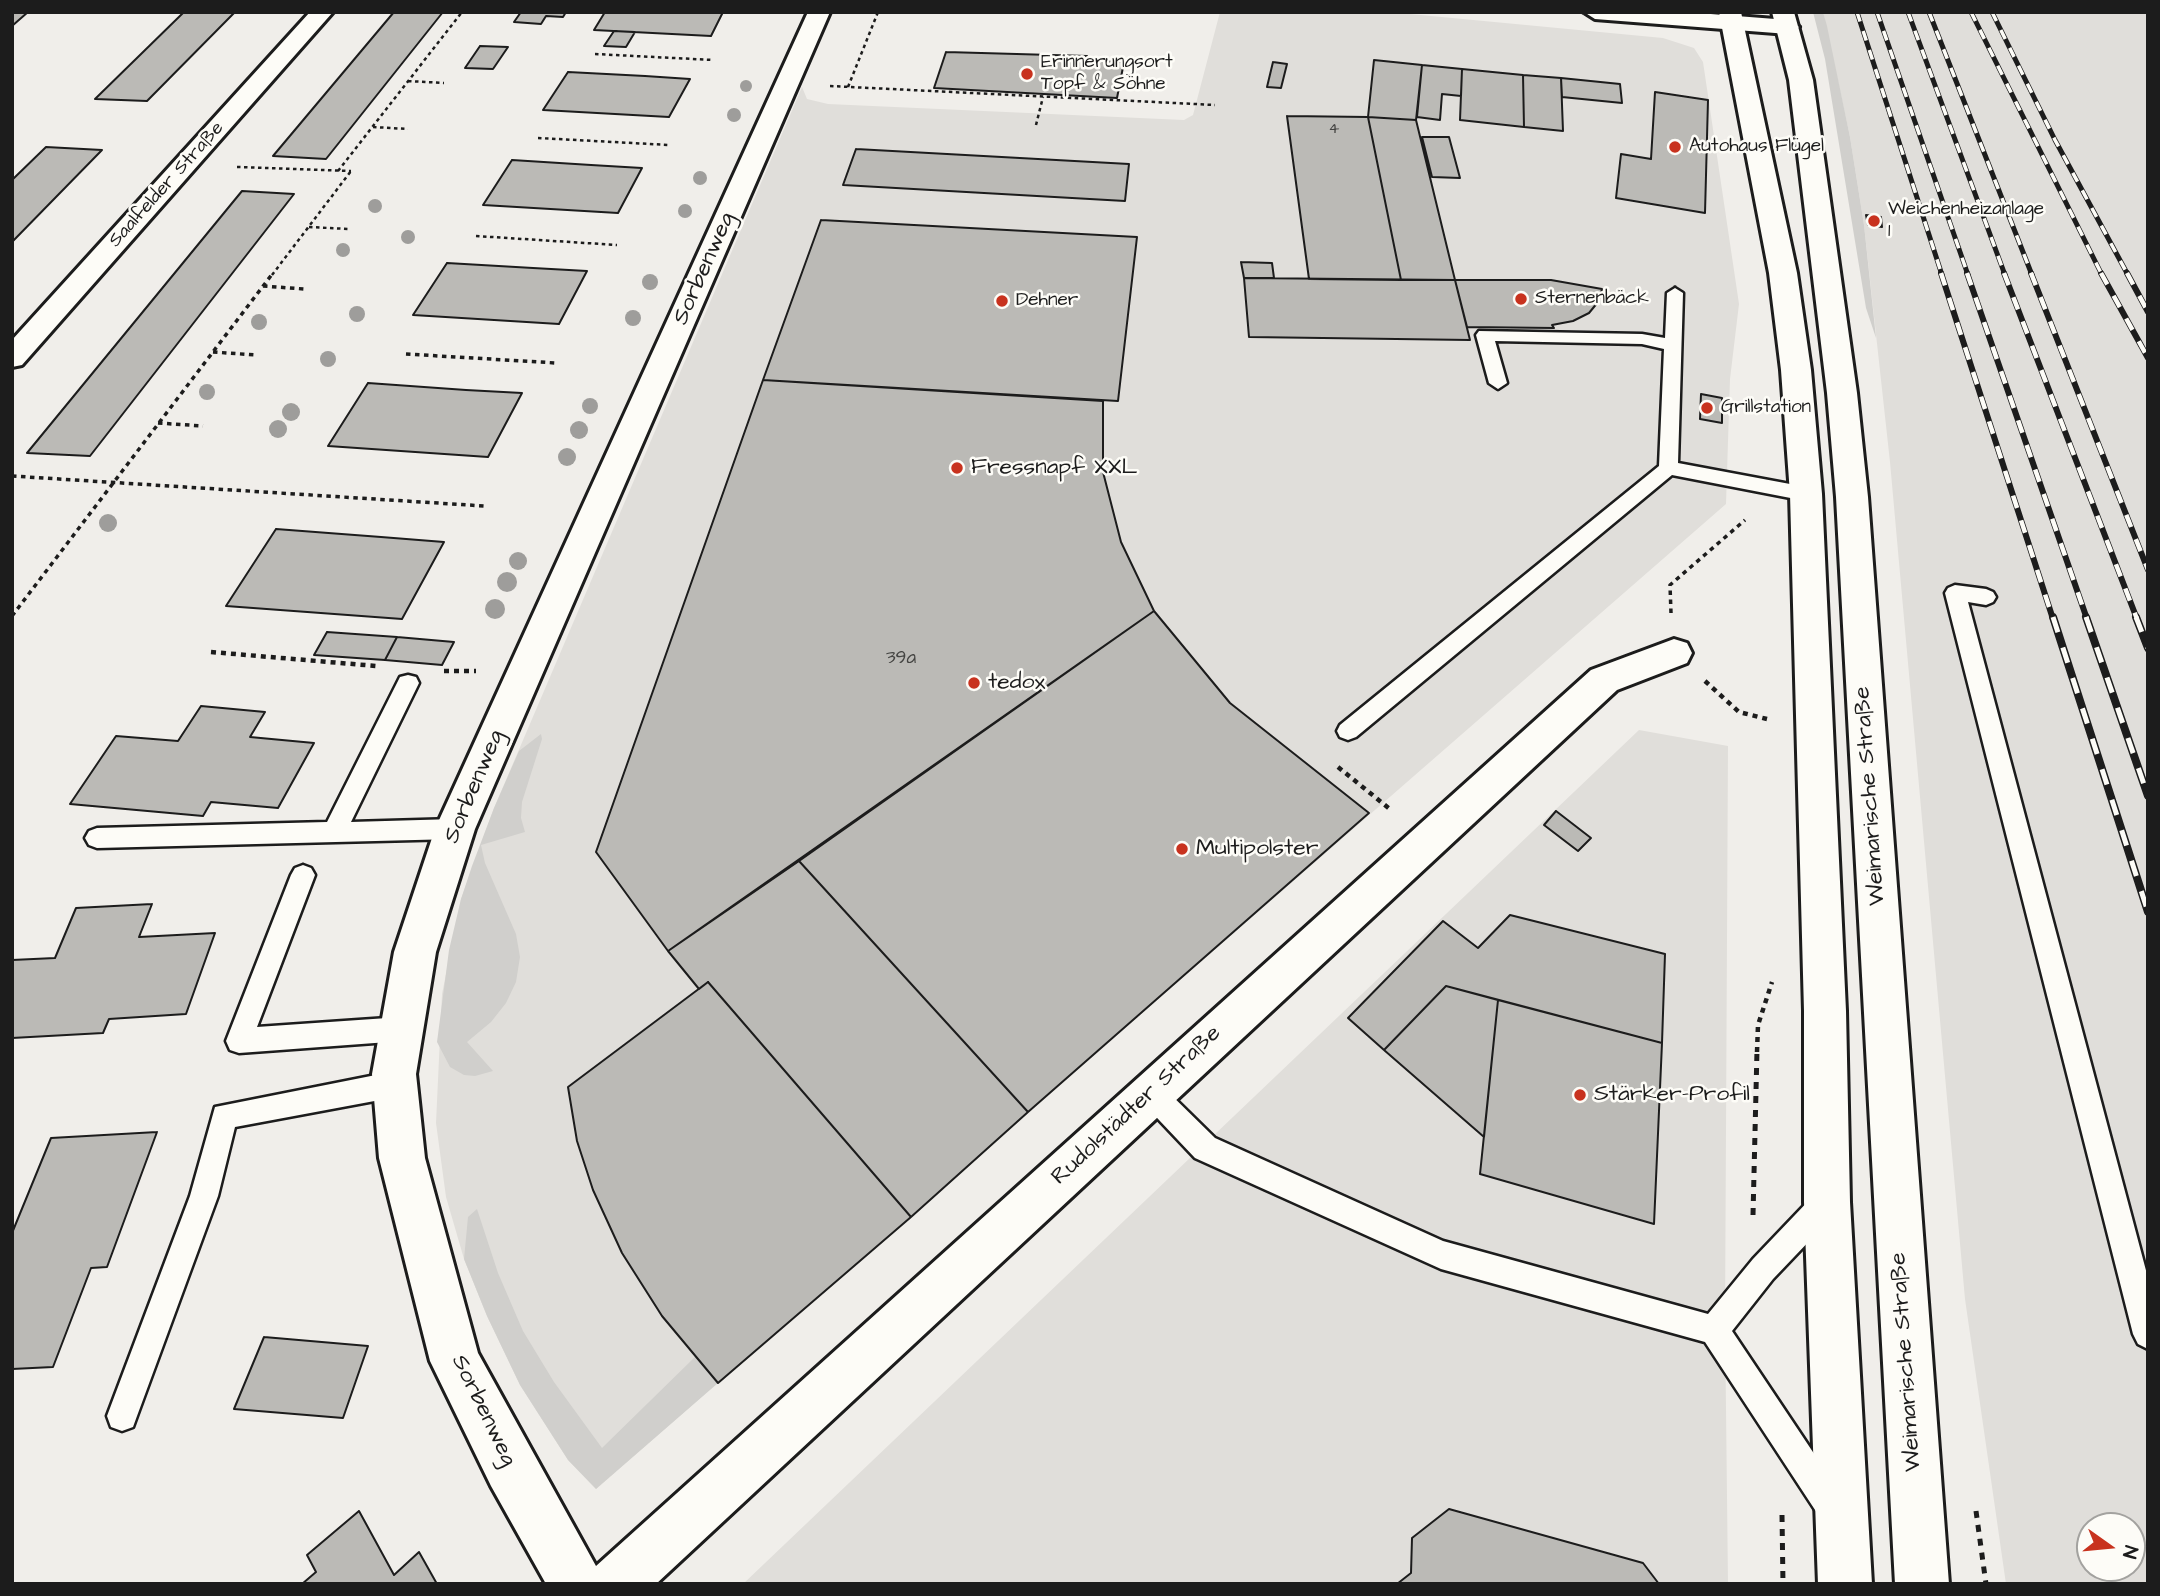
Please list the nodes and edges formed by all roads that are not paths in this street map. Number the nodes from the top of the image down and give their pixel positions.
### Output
1 (322, 12) edge
2 (819, 12) edge
3 (1595, 12) edge
4 (1731, 18) edge
5 (1786, 20) edge
6 (1675, 293) dead end
7 (1672, 345) junction
8 (12, 358) edge
9 (1498, 383) dead end
10 (1668, 468) junction
11 (1806, 494) junction
12 (1986, 597) dead end
13 (1674, 653) dead end
14 (408, 683) dead end
15 (1348, 731) dead end
16 (455, 829) junction
17 (334, 832) junction
18 (97, 838) dead end
19 (303, 875) dead end
20 (402, 1029) junction
21 (396, 1084) junction
22 (1151, 1093) junction
23 (1827, 1202) junction
24 (1714, 1330) junction
25 (2148, 1334) edge
26 (122, 1416) dead end
27 (1843, 1526) junction
28 (576, 1584) edge
29 (616, 1584) edge
30 (1845, 1584) edge
31 (1922, 1584) edge

1 - 8 street, Saalfelder Straße
2 - 16 street, Sorbenweg
3 - 4 street
4 - 5 street
4 - 11 street
5 - 31 street, Weimarische Straße
6 - 7 lane
7 - 9 lane
7 - 10 lane
10 - 11 lane
10 - 15 lane
11 - 23 street
12 - 25 lane
13 - 22 street, Rudolstädter Straße
14 - 17 lane
16 - 17 lane
16 - 20 street, Sorbenweg
17 - 18 lane
19 - 20 lane
20 - 21 street, Sorbenweg
21 - 26 lane
21 - 28 street, Sorbenweg
22 - 24 lane
22 - 29 street, Rudolstädter Straße
23 - 24 lane
23 - 27 street
24 - 27 lane
27 - 30 street

